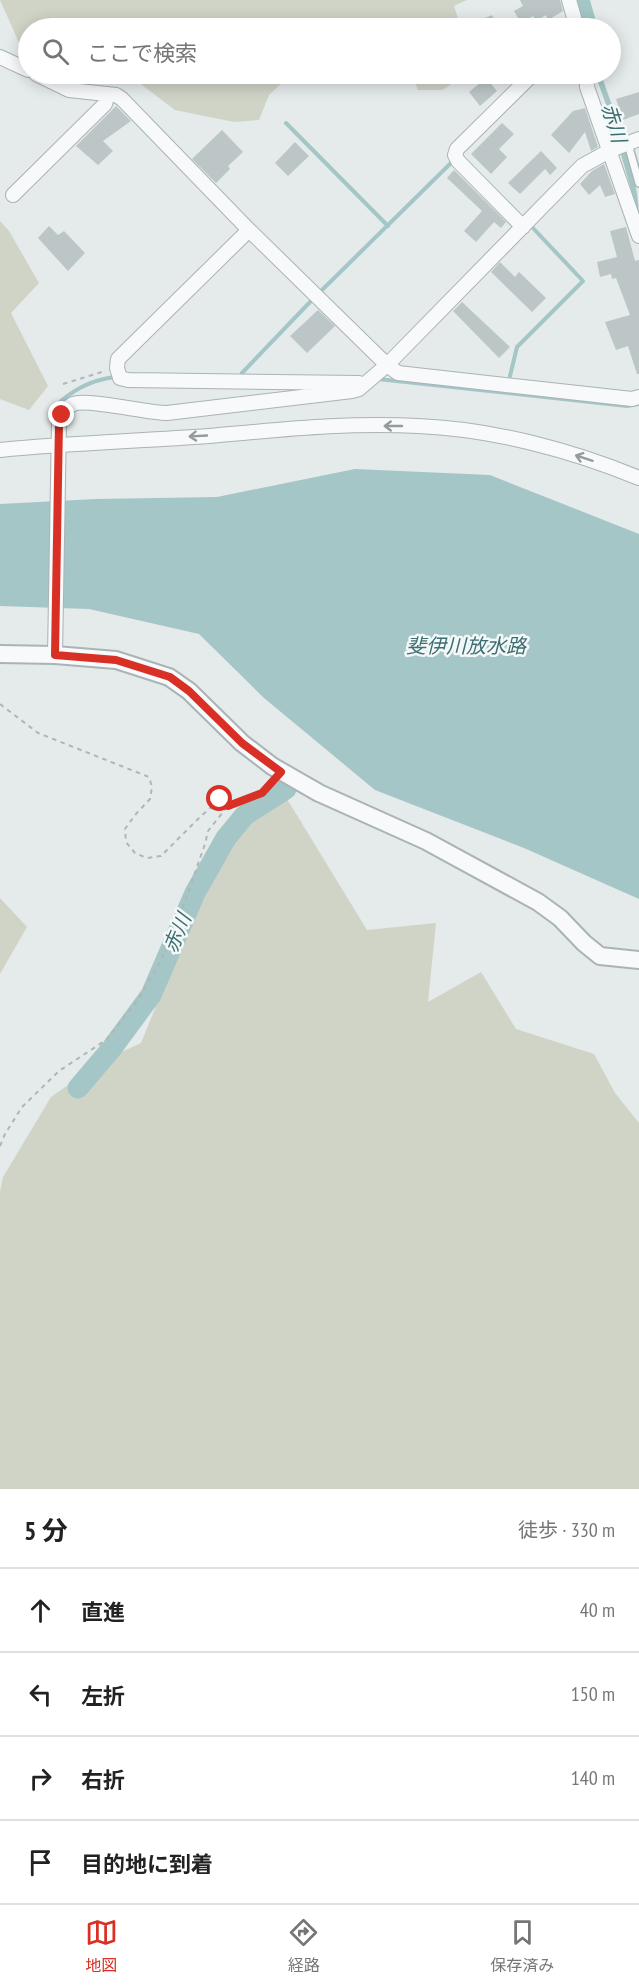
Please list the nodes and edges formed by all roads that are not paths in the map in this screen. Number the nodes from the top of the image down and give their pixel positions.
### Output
1 (569, 0) edge
2 (574, 18) edge
3 (0, 57) edge
4 (18, 65) edge
5 (57, 84) edge
6 (523, 84) edge
7 (587, 84) edge
8 (108, 94) junction
9 (624, 145) edge
10 (639, 183) edge
11 (13, 195) dead end
12 (523, 227) junction
13 (249, 230) junction
14 (639, 236) edge
15 (387, 365) junction
16 (370, 380) junction
17 (639, 397) edge
18 (59, 444) junction
19 (0, 450) edge
20 (639, 478) edge
21 (0, 654) edge
22 (55, 655) junction
23 (639, 960) edge

1 - 2 street
3 - 4 street
5 - 8 street
6 - 12 street
7 - 9 street
8 - 11 street
8 - 13 street
9 - 10 lane
9 - 12 street
9 - 14 street
12 - 15 street
13 - 15 street
13 - 16 street
15 - 16 street
15 - 17 street
16 - 18 street
18 - 19 street
20 -> 18 street
18 - 22 street
21 - 22 street
22 - 23 street

